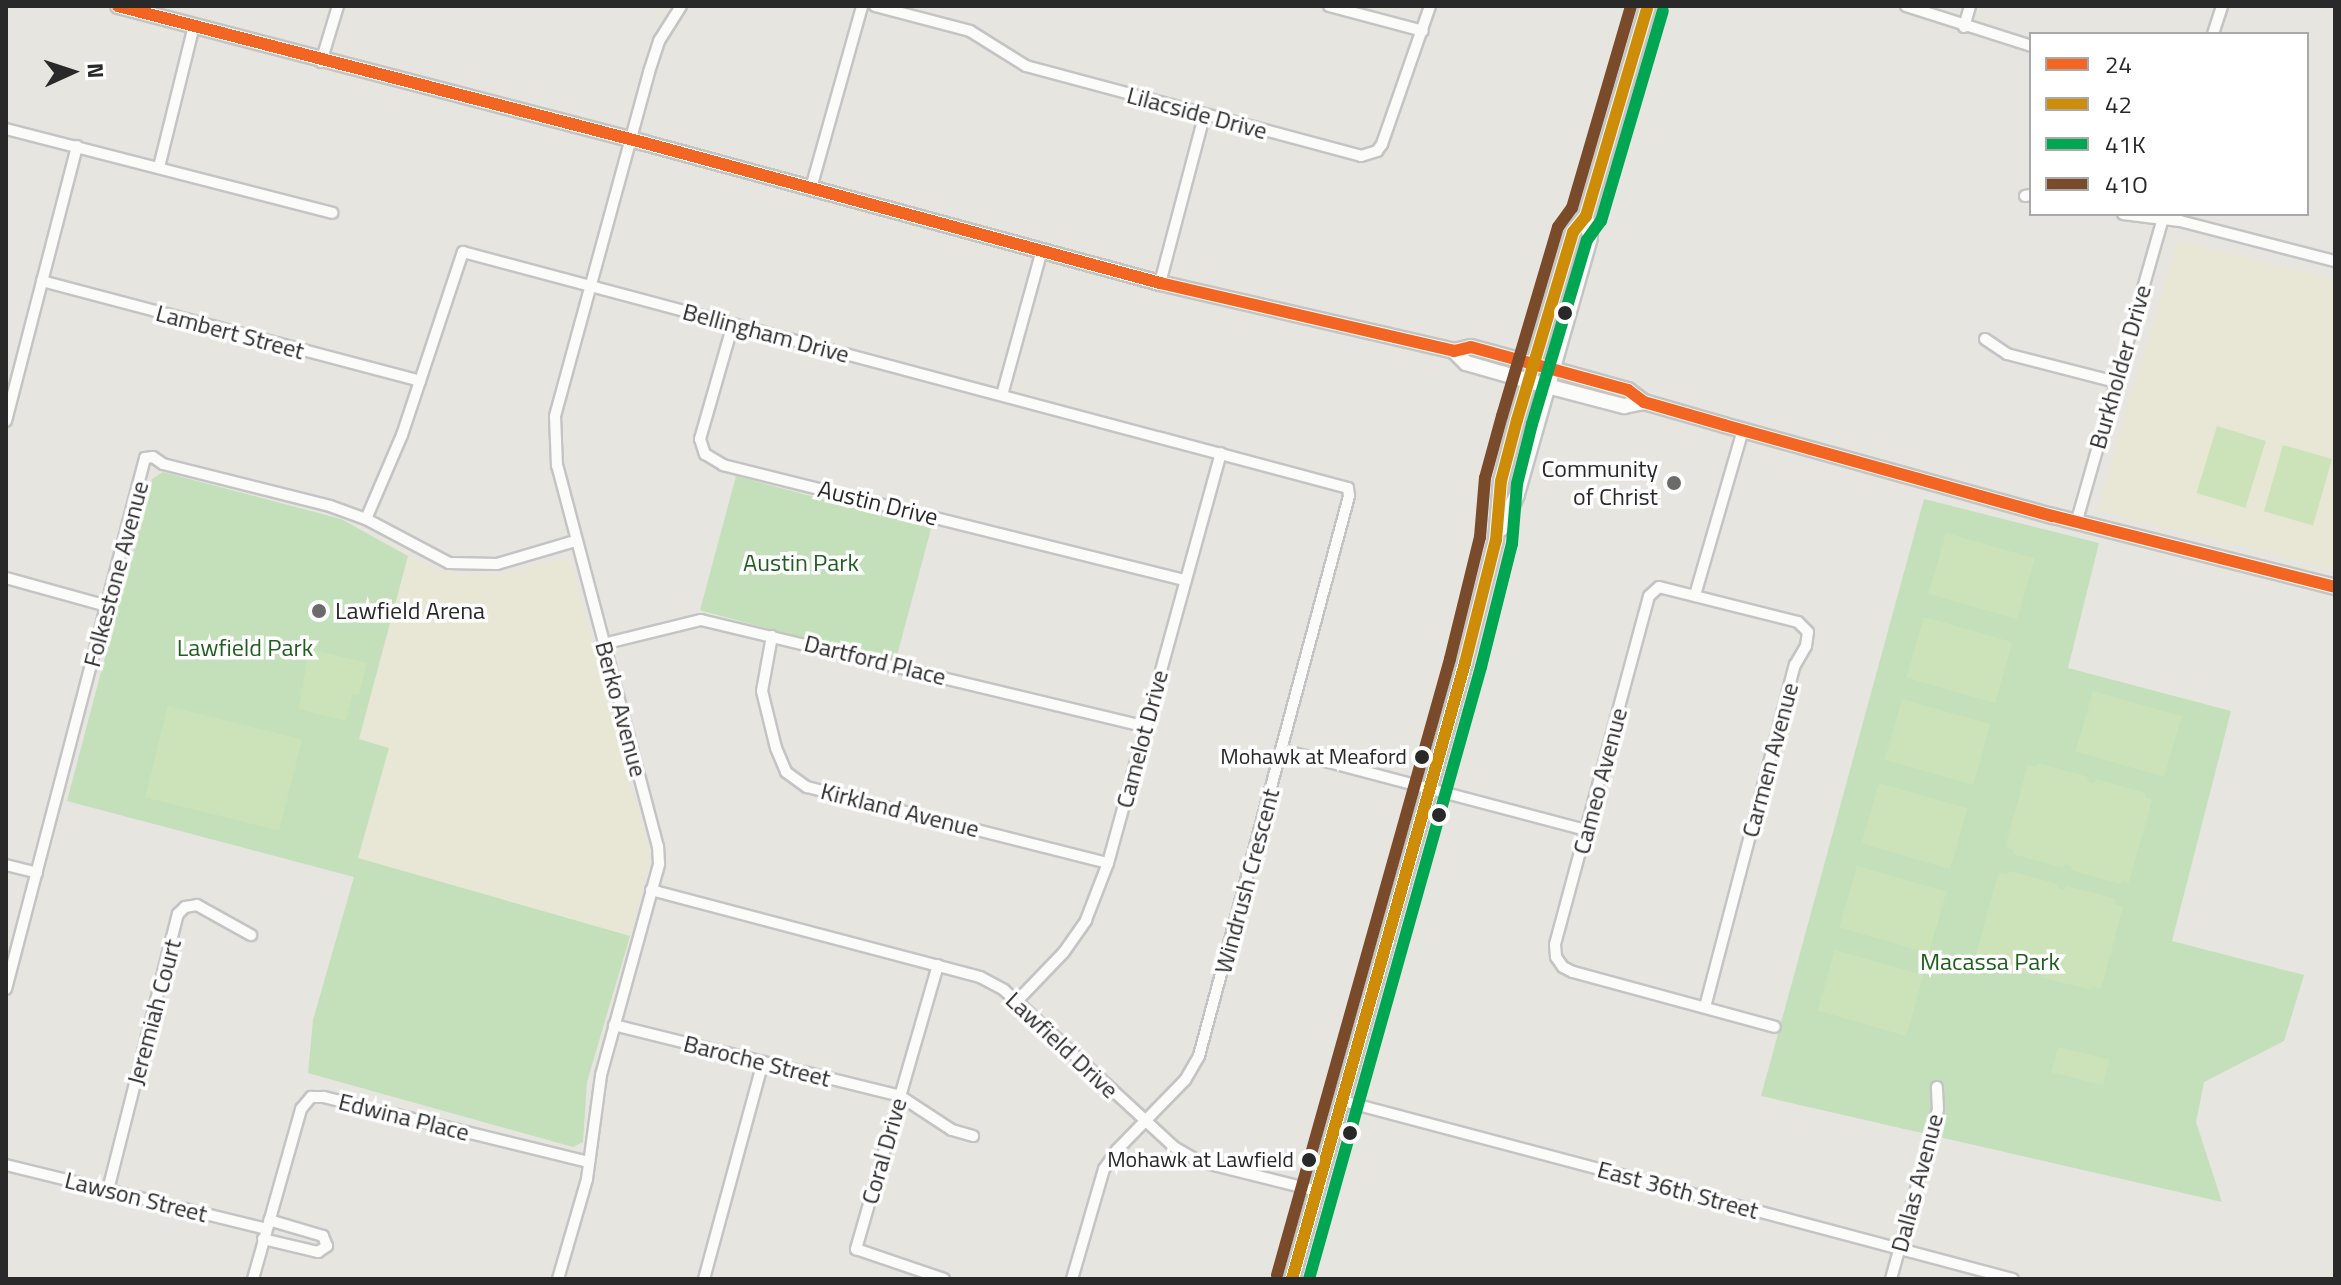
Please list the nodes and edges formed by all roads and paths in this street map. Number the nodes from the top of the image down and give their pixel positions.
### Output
1 (118, 6) edge
2 (338, 6) edge
3 (862, 6) edge
4 (875, 6) edge
5 (1329, 6) edge
6 (1430, 6) edge
7 (1648, 6) edge
8 (1906, 6) edge
9 (1970, 6) edge
10 (2222, 6) edge
11 (675, 8) edge
12 (194, 26) junction
13 (1964, 27) junction
14 (1423, 31) junction
15 (2214, 32) edge
16 (2029, 45) edge
17 (321, 62) junction
18 (1204, 116) junction
19 (6, 129) edge
20 (632, 140) junction
21 (77, 146) junction
22 (159, 167) junction
23 (811, 188) junction
24 (332, 213) dead end
25 (1586, 216) junction
26 (2163, 217) edge
27 (1042, 250) junction
28 (2335, 261) edge
29 (42, 281) junction
30 (1160, 283) junction
31 (589, 287) junction
32 (733, 324) junction
33 (1985, 339) dead end
34 (1454, 351) junction
35 (1534, 364) junction
36 (1553, 369) junction
37 (420, 381) junction
38 (1529, 381) junction
39 (2116, 382) junction
40 (1547, 386) junction
41 (1002, 395) junction
42 (1644, 402) junction
43 (6, 421) edge
44 (1743, 430) junction
45 (1221, 453) junction
46 (1344, 485) joint
47 (366, 519) junction
48 (2077, 520) junction
49 (1496, 540) junction
50 (575, 541) junction
51 (6, 578) edge
52 (1184, 580) junction
53 (2335, 587) edge
54 (1695, 595) junction
55 (107, 606) junction
56 (772, 636) junction
57 (603, 644) junction
58 (1146, 727) junction
59 (1283, 750) junction
60 (1431, 788) junction
61 (1586, 830) junction
62 (1108, 863) junction
63 (6, 865) edge
64 (37, 873) junction
65 (651, 890) junction
66 (251, 935) dead end
67 (938, 965) junction
68 (6, 989) edge
69 (1017, 1001) junction
70 (1705, 1007) junction
71 (614, 1025) junction
72 (1775, 1027) dead end
73 (763, 1062) junction
74 (1937, 1087) dead end
75 (900, 1096) junction
76 (1343, 1101) junction
77 (1144, 1122) junction
78 (973, 1136) dead end
79 (589, 1162) junction
80 (6, 1165) edge
81 (108, 1190) junction
82 (1317, 1191) junction
83 (266, 1229) junction
84 (1900, 1249) junction
85 (253, 1279) edge
86 (558, 1279) edge
87 (704, 1279) edge
88 (944, 1279) edge
89 (1072, 1279) edge
90 (1292, 1279) edge
91 (1891, 1279) edge
92 (2013, 1279) edge

1 - 12 main road
2 - 17 street
3 - 23 street
4 - 18 street, Lilacside Drive
5 - 14 street
6 - 14 street, Lilacside Drive
7 - 25 main road
8 - 13 street
9 - 13 street
10 - 15 street
11 - 20 street, Berko Avenue
12 - 17 main road
12 - 22 street
13 - 16 street
14 - 18 street, Lilacside Drive
17 - 20 main road
18 - 30 street
19 - 21 street
20 - 23 main road
20 - 31 street, Berko Avenue
21 - 22 street
21 - 29 street
22 - 24 street
23 - 27 main road
25 - 35 main road
25 - 36 main road
26 - 28 street
26 - 39 street, Burkholder Drive
27 - 30 main road
27 - 41 street
29 - 37 street, Lambert Street
29 - 43 street
30 - 34 main road
31 - 32 street, Bellingham Drive
31 - 37 street, Bellingham Drive
31 - 50 street, Berko Avenue
32 - 41 street, Bellingham Drive
32 - 52 street, Austin Drive
33 - 39 street
34 - 35 main road
34 - 38 main road
35 - 36 main road
35 - 38 main road
36 - 40 main road
36 - 42 main road
37 - 47 street, Bellingham Drive
38 - 40 main road
38 - 49 main road
39 - 48 street, Burkholder Drive
40 - 42 main road
40 - 49 main road
41 - 45 street, Bellingham Drive
42 - 44 main road
44 - 48 main road
44 - 54 street
45 - 46 street, Bellingham Drive
45 - 52 street, Camelot Drive
46 - 59 street, Windrush Crescent
47 - 50 street, Folkestone Avenue
47 - 55 street, Folkestone Avenue
48 - 53 main road
49 - 60 main road
50 - 57 street, Berko Avenue
51 - 55 street
52 - 58 street, Camelot Drive
54 - 61 street, Cameo Avenue
54 - 70 street, Carmen Avenue
55 - 64 street, Folkestone Avenue
56 - 57 street, Dartford Place
56 - 58 street, Dartford Place
56 - 62 street, Kirkland Avenue
57 - 65 street, Berko Avenue
58 - 62 street, Camelot Drive
59 - 60 street
59 - 77 street, Windrush Crescent
60 - 61 street
60 - 76 main road
61 - 70 street, Cameo Avenue
62 - 69 street, Camelot Drive
63 - 64 street
64 - 68 street, Folkestone Avenue
65 - 67 street, Lawfield Drive
65 - 71 street, Berko Avenue
66 - 81 street, Jeremiah Court
67 - 69 street, Lawfield Drive
67 - 75 street, Coral Drive
69 - 77 street, Lawfield Drive
70 - 72 street, Cameo Avenue
71 - 73 street, Baroche Street
71 - 79 street, Berko Avenue
73 - 75 street, Baroche Street
73 - 87 street
74 - 84 street, Dallas Avenue
75 - 78 street, Baroche Street
75 - 88 street, Coral Drive
76 - 82 main road
76 - 84 street, East 36th Street
77 - 82 street, Lawfield Drive
77 - 89 street, Windrush Crescent
79 - 83 street, Edwina Place
79 - 86 street, Berko Avenue
80 - 81 street, Lawson Street
81 - 83 street, Lawson Street
82 - 90 main road
83 - 83 street
83 - 85 street, Edwina Place
84 - 91 street, Dallas Avenue
84 - 92 street, East 36th Street

